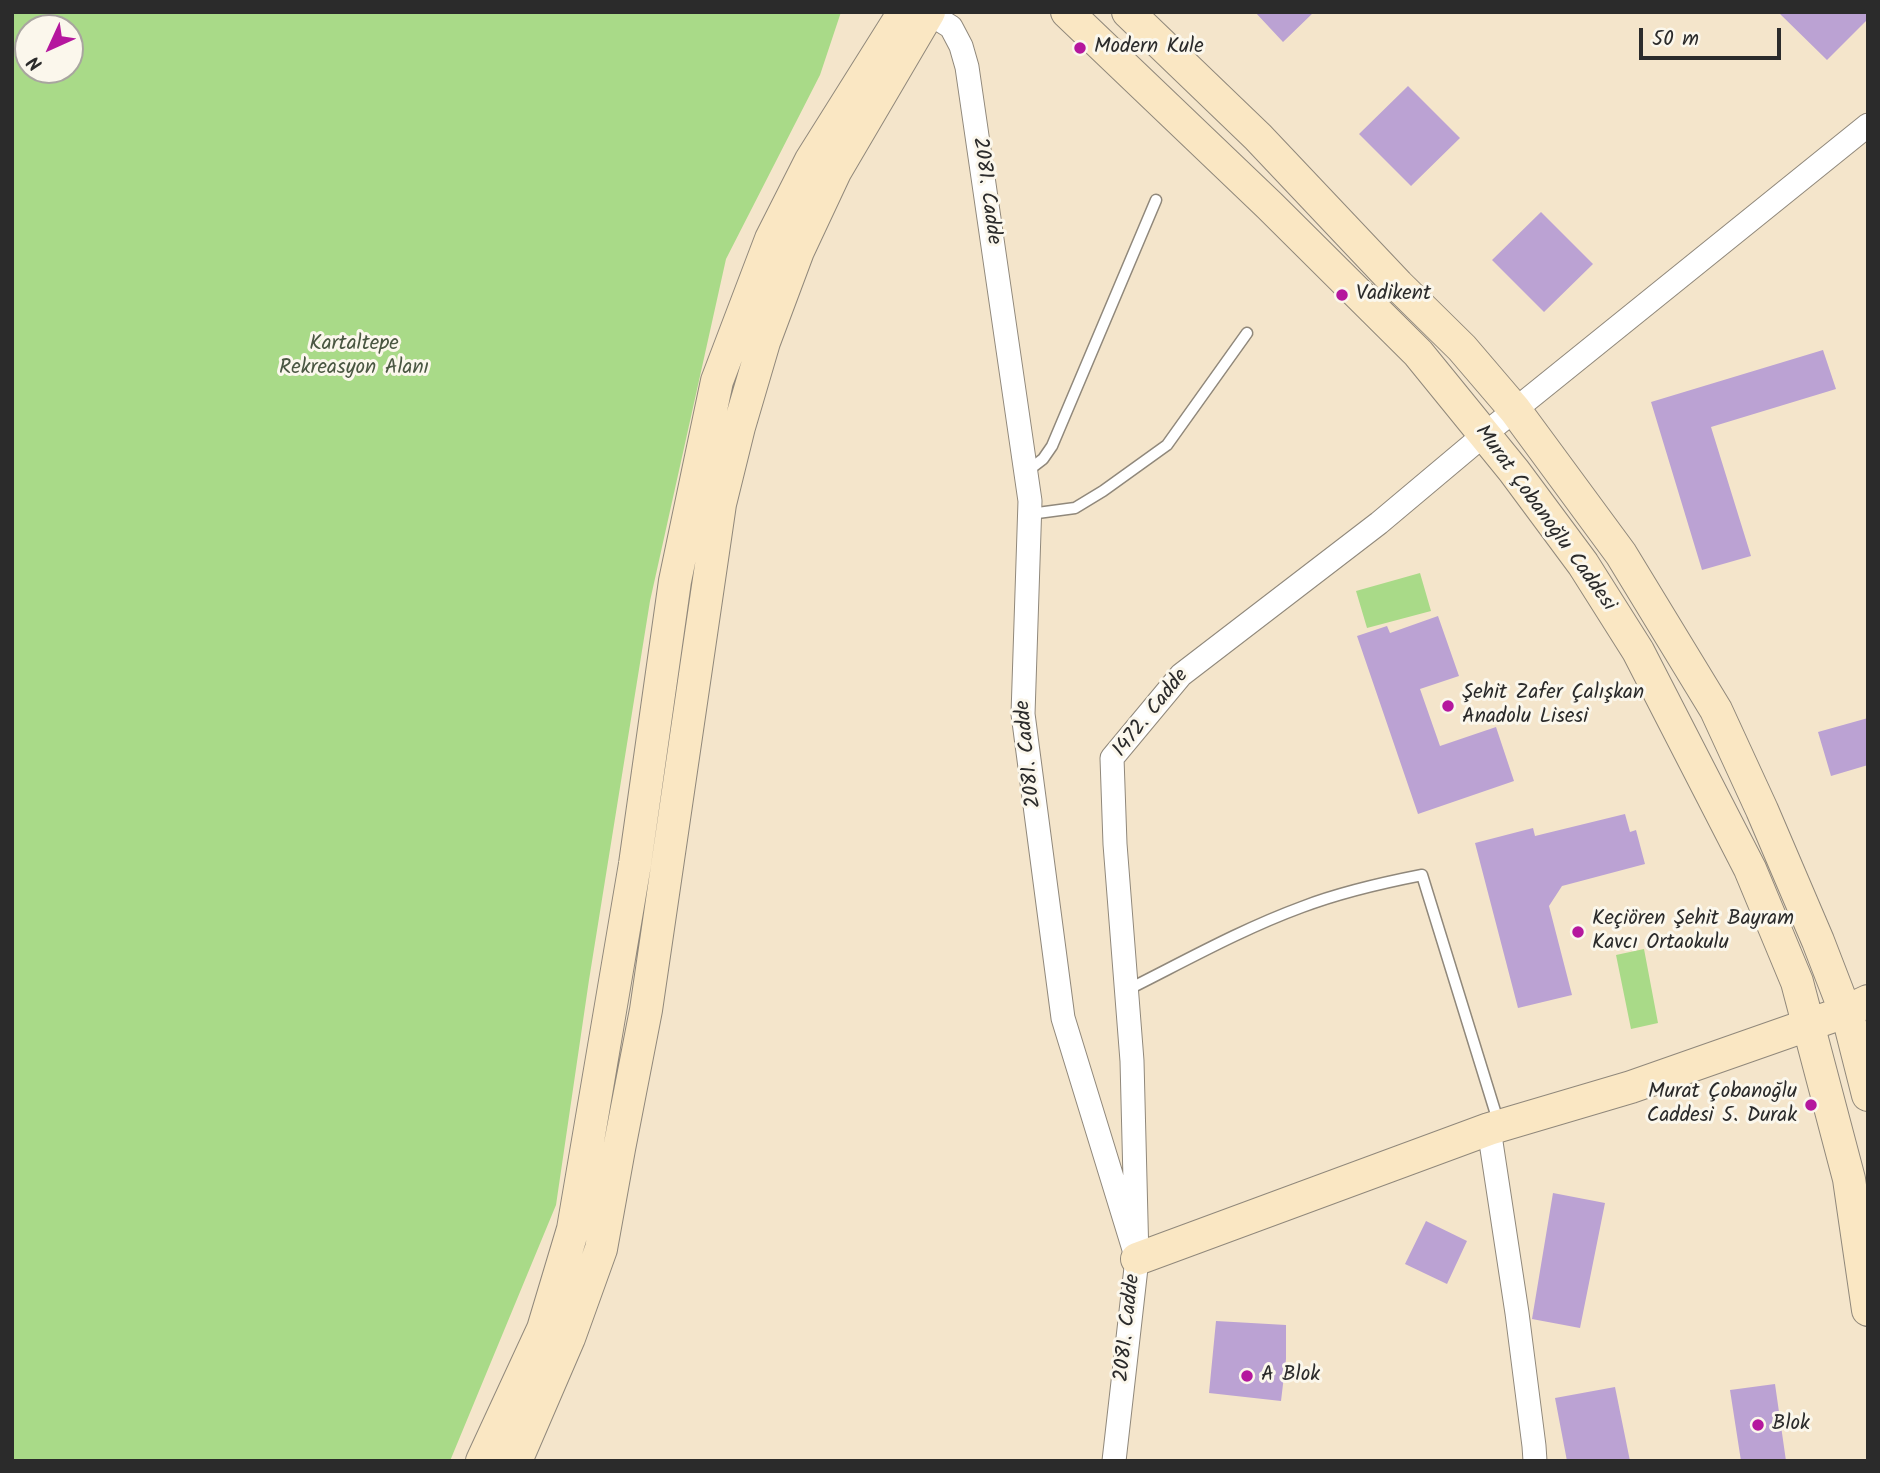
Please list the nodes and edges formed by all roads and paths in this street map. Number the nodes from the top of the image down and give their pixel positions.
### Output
1 (924, 12) edge
2 (1067, 12) edge
3 (1128, 12) edge
4 (1868, 125) edge
5 (1156, 200) dead end
6 (1247, 333) dead end
7 (1515, 410) junction
8 (1485, 435) junction
9 (1026, 472) junction
10 (1029, 514) junction
11 (1126, 990) junction
12 (1856, 1006) edge
13 (1808, 1025) junction
14 (1868, 1095) edge
15 (1494, 1128) junction
16 (1137, 1259) junction
17 (1868, 1310) edge
18 (482, 1461) edge
19 (516, 1461) edge
20 (1114, 1461) edge
21 (1535, 1461) edge

1 - 9 street, 2081. Cadde
1 - 18 main road
1 - 19 main road
2 - 8 main road, Murat Çobanoğlu Caddesi
3 - 7 main road, Murat Çobanoğlu Caddesi
4 - 7 street, 1472. Cadde
5 - 9 lane
6 - 10 lane
7 - 8 street, 1472. Cadde
7 - 12 main road, Murat Çobanoğlu Caddesi
8 - 11 street, 1472. Cadde
8 - 13 main road, Murat Çobanoğlu Caddesi
9 - 10 street, 2081. Cadde
10 - 16 street, 2081. Cadde
11 - 15 lane
11 - 16 street, 1472. Cadde
12 - 13 main road
12 - 14 main road, Murat Çobanoğlu Caddesi
13 - 15 main road
13 - 17 main road, Murat Çobanoğlu Caddesi
15 - 16 main road
15 - 21 street
16 - 20 street, 2081. Cadde

